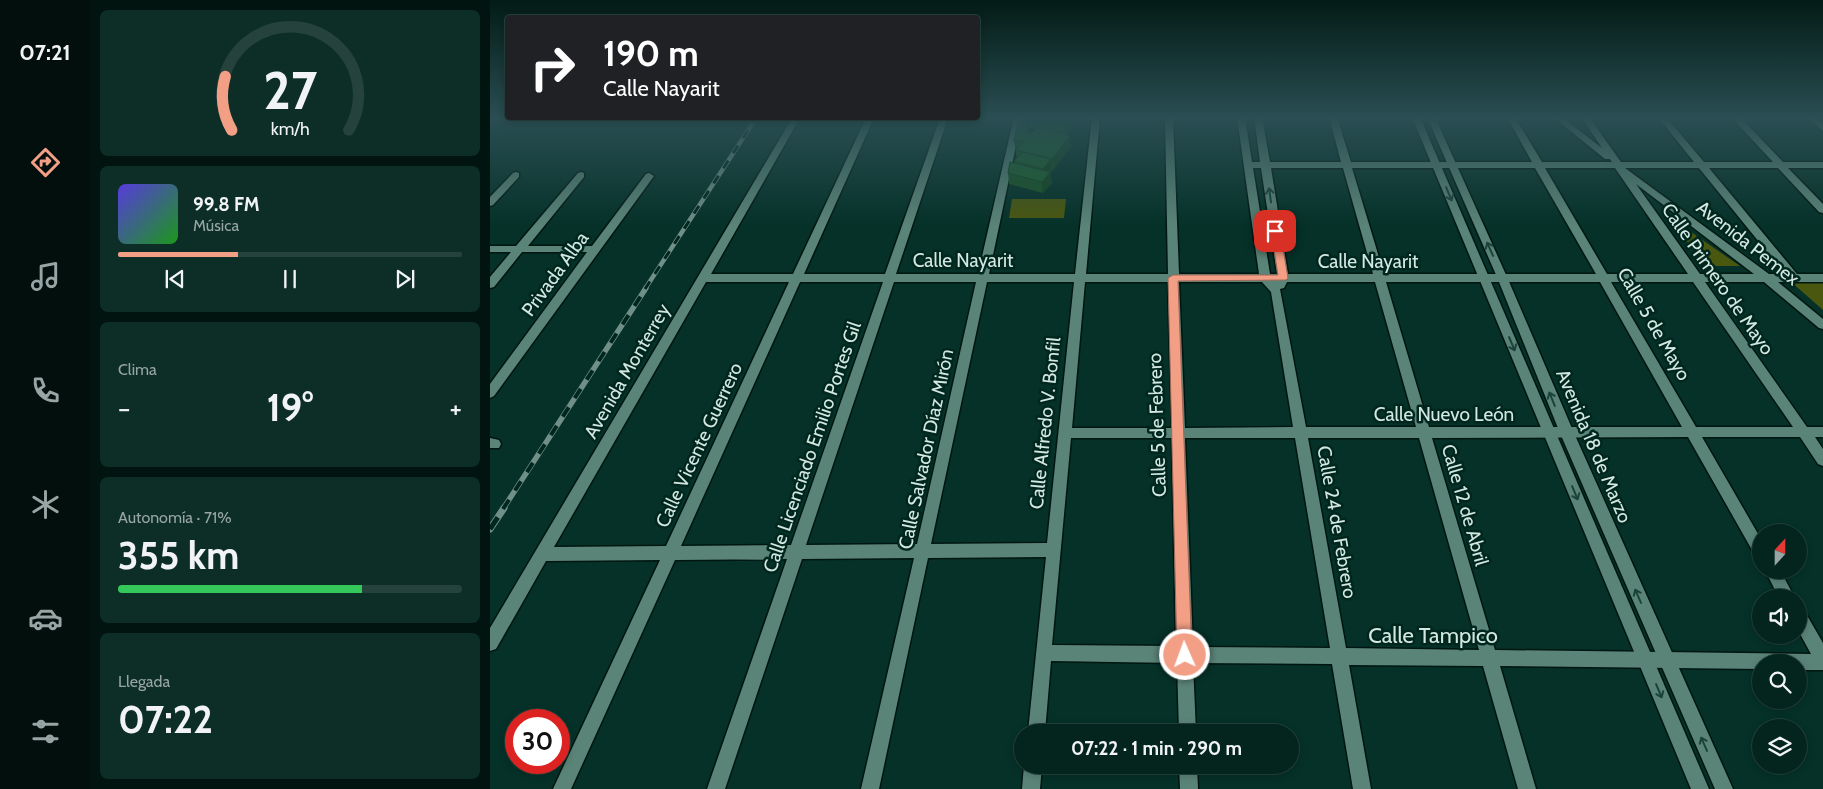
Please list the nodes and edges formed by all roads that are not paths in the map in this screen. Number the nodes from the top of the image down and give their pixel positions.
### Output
1 (775, 154) edge
2 (854, 154) edge
3 (932, 154) edge
4 (1010, 154) edge
5 (1092, 154) edge
6 (1169, 154) edge
7 (1246, 154) edge
8 (1264, 154) edge
9 (1344, 154) edge
10 (1432, 154) edge
11 (1447, 154) edge
12 (1532, 154) edge
13 (1604, 154) edge
14 (1611, 154) edge
15 (1693, 154) edge
16 (1771, 154) edge
17 (1248, 165) junction
18 (1266, 165) junction
19 (1347, 165) junction
20 (1437, 165) junction
21 (1452, 165) junction
22 (1539, 165) junction
23 (1618, 165) junction
24 (1702, 165) junction
25 (1781, 165) junction
26 (1823, 165) edge
27 (516, 175) dead end
28 (581, 175) dead end
29 (649, 176) dead end
30 (490, 203) edge
31 (1823, 210) edge
32 (490, 249) edge
33 (519, 249) junction
34 (596, 249) junction
35 (1502, 277) junction
36 (702, 278) junction
37 (797, 278) junction
38 (890, 278) junction
39 (983, 278) junction
40 (1080, 278) junction
41 (1173, 278) junction
42 (1265, 278) junction
43 (1380, 278) junction
44 (1484, 278) junction
45 (1604, 278) junction
46 (1696, 278) junction
47 (1765, 278) junction
48 (1794, 278) junction
49 (1823, 278) edge
50 (490, 284) edge
51 (1280, 285) junction
52 (1823, 325) edge
53 (490, 393) edge
54 (1804, 432) junction
55 (1823, 432) edge
56 (1065, 433) junction
57 (1178, 433) junction
58 (1301, 433) junction
59 (1424, 433) junction
60 (1550, 433) junction
61 (1566, 433) junction
62 (1693, 433) junction
63 (1823, 460) edge
64 (1752, 536) edge
65 (1054, 550) junction
66 (922, 551) junction
67 (797, 552) junction
68 (670, 553) junction
69 (542, 554) junction
70 (1807, 632) edge
71 (490, 643) edge
72 (1044, 653) junction
73 (1185, 655) junction
74 (1340, 657) junction
75 (1490, 658) junction
76 (1646, 660) junction
77 (1667, 660) junction
78 (1823, 661) edge
79 (1037, 724) edge
80 (1187, 724) edge
81 (1032, 774) edge
82 (1188, 774) edge
83 (562, 789) edge
84 (716, 789) edge
85 (870, 789) edge
86 (1030, 789) edge
87 (1189, 789) edge
88 (1362, 789) edge
89 (1528, 789) edge
90 (1700, 789) edge
91 (1724, 789) edge

1 - 36 street, Avenida Monterrey
2 - 37 street, Calle Vicente Guerrero
3 - 38 street, Calle Licenciado Emilio Portes Gil
4 - 39 street, Calle Salvador Díaz Mirón
5 - 40 street, Calle Alfredo V. Bonfil
6 - 41 street, Calle 5 de Febrero
7 - 17 street
8 - 18 street, Calle 24 de Febrero
9 - 19 street, Calle 12 de Abril
10 - 20 street, Avenida 18 de Marzo
11 - 21 street, Avenida 18 de Marzo
12 - 22 street, Calle 5 de Mayo
13 - 23 street, Avenida Pemex
14 - 23 street, Calle Primero de Mayo
15 - 24 street
16 - 25 street
17 - 18 street
17 - 42 street
18 - 19 street
51 -> 18 street, Calle 24 de Febrero
19 - 20 street
19 - 43 street, Calle 12 de Abril
20 - 21 street
20 -> 44 street, Avenida 18 de Marzo
21 - 22 street
35 -> 21 street, Avenida 18 de Marzo
22 - 23 street
22 - 45 street, Calle 5 de Mayo
23 - 24 street
23 - 46 street, Calle Primero de Mayo
23 - 47 street, Avenida Pemex
24 - 25 street
24 - 48 street
25 - 26 street
25 - 31 street
27 - 30 street
28 - 33 street
29 - 34 street, Privada Alba
32 - 33 street
33 - 34 street
33 - 50 street
34 - 53 street, Privada Alba
35 - 44 street, Calle Nayarit
35 - 45 street, Calle Nayarit
61 -> 35 street, Avenida 18 de Marzo
36 - 37 street, Calle Nayarit
36 - 69 street, Avenida Monterrey
37 - 38 street, Calle Nayarit
37 - 68 street, Calle Vicente Guerrero
38 - 39 street, Calle Nayarit
38 - 67 street, Calle Licenciado Emilio Portes Gil
39 - 40 street, Calle Nayarit
39 - 66 street, Calle Salvador Díaz Mirón
40 - 41 street, Calle Nayarit
40 - 56 street, Calle Alfredo V. Bonfil
41 - 42 street, Calle Nayarit
41 - 57 street, Calle 5 de Febrero
42 - 51 street
43 - 44 street, Calle Nayarit
43 - 51 street, Calle Nayarit
43 - 59 street, Calle 12 de Abril
44 -> 60 street, Avenida 18 de Marzo
45 - 46 street, Calle Nayarit
45 - 62 street, Calle 5 de Mayo
46 - 47 street, Calle Nayarit
46 - 54 street, Calle Primero de Mayo
47 - 48 street, Calle Nayarit
47 - 52 street, Avenida Pemex
48 - 49 street, Calle Nayarit
51 - 58 street, Calle 24 de Febrero
54 - 55 street, Calle Nuevo León
54 - 62 street, Calle Nuevo León
54 - 63 street, Calle Primero de Mayo
56 - 57 street, Calle Nuevo León
56 - 65 street, Calle Alfredo V. Bonfil
57 - 58 street, Calle Nuevo León
57 - 73 street, Calle 5 de Febrero
58 - 59 street, Calle Nuevo León
58 - 74 street, Calle 24 de Febrero
59 - 60 street, Calle Nuevo León
59 - 75 street, Calle 12 de Abril
60 - 61 street, Calle Nuevo León
60 -> 76 street, Avenida 18 de Marzo
61 - 62 street, Calle Nuevo León
77 -> 61 street, Avenida 18 de Marzo
62 - 64 street, Calle 5 de Mayo
65 - 66 street
65 - 72 street, Calle Alfredo V. Bonfil
66 - 67 street
66 - 85 street, Calle Salvador Díaz Mirón
67 - 68 street
67 - 84 street, Calle Licenciado Emilio Portes Gil
68 - 69 street
68 - 83 street, Calle Vicente Guerrero
69 - 71 street, Avenida Monterrey
70 - 78 street
72 - 73 street, Calle Tampico
72 - 79 street, Calle Alfredo V. Bonfil
73 - 74 street, Calle Tampico
73 - 80 street, Calle 5 de Febrero
74 - 75 street, Calle Tampico
74 - 88 street, Calle 24 de Febrero
75 - 76 street, Calle Tampico
75 - 89 street, Calle 12 de Abril
76 - 77 street, Calle Tampico
76 -> 90 street, Avenida 18 de Marzo
77 - 78 street, Calle Tampico
91 -> 77 street, Avenida 18 de Marzo
81 - 86 street
82 - 87 street

